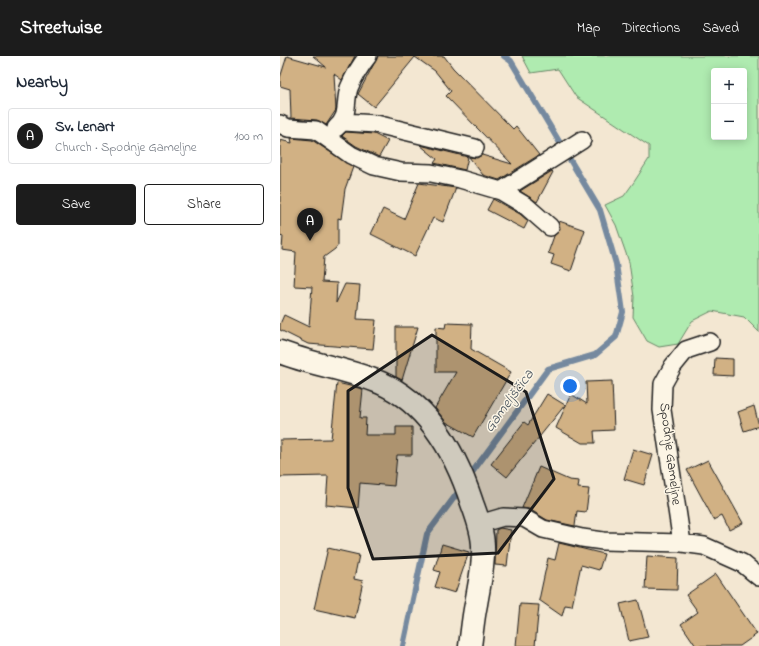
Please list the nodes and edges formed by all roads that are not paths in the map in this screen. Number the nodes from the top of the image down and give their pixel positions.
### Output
1 (368, 56) edge
2 (344, 122) junction
3 (280, 124) edge
4 (327, 136) junction
5 (577, 143) dead end
6 (475, 148) dead end
7 (501, 192) junction
8 (550, 227) dead end
9 (710, 342) dead end
10 (280, 352) edge
11 (476, 514) junction
12 (682, 543) junction
13 (759, 577) edge
14 (470, 646) edge

1 - 2 street
2 - 4 street
2 - 6 street
3 - 4 street
4 - 7 street
5 - 7 street
7 - 8 street
9 - 12 street, Spodnje Gameljne
10 - 11 street
11 - 12 street
11 - 14 street
12 - 13 street

